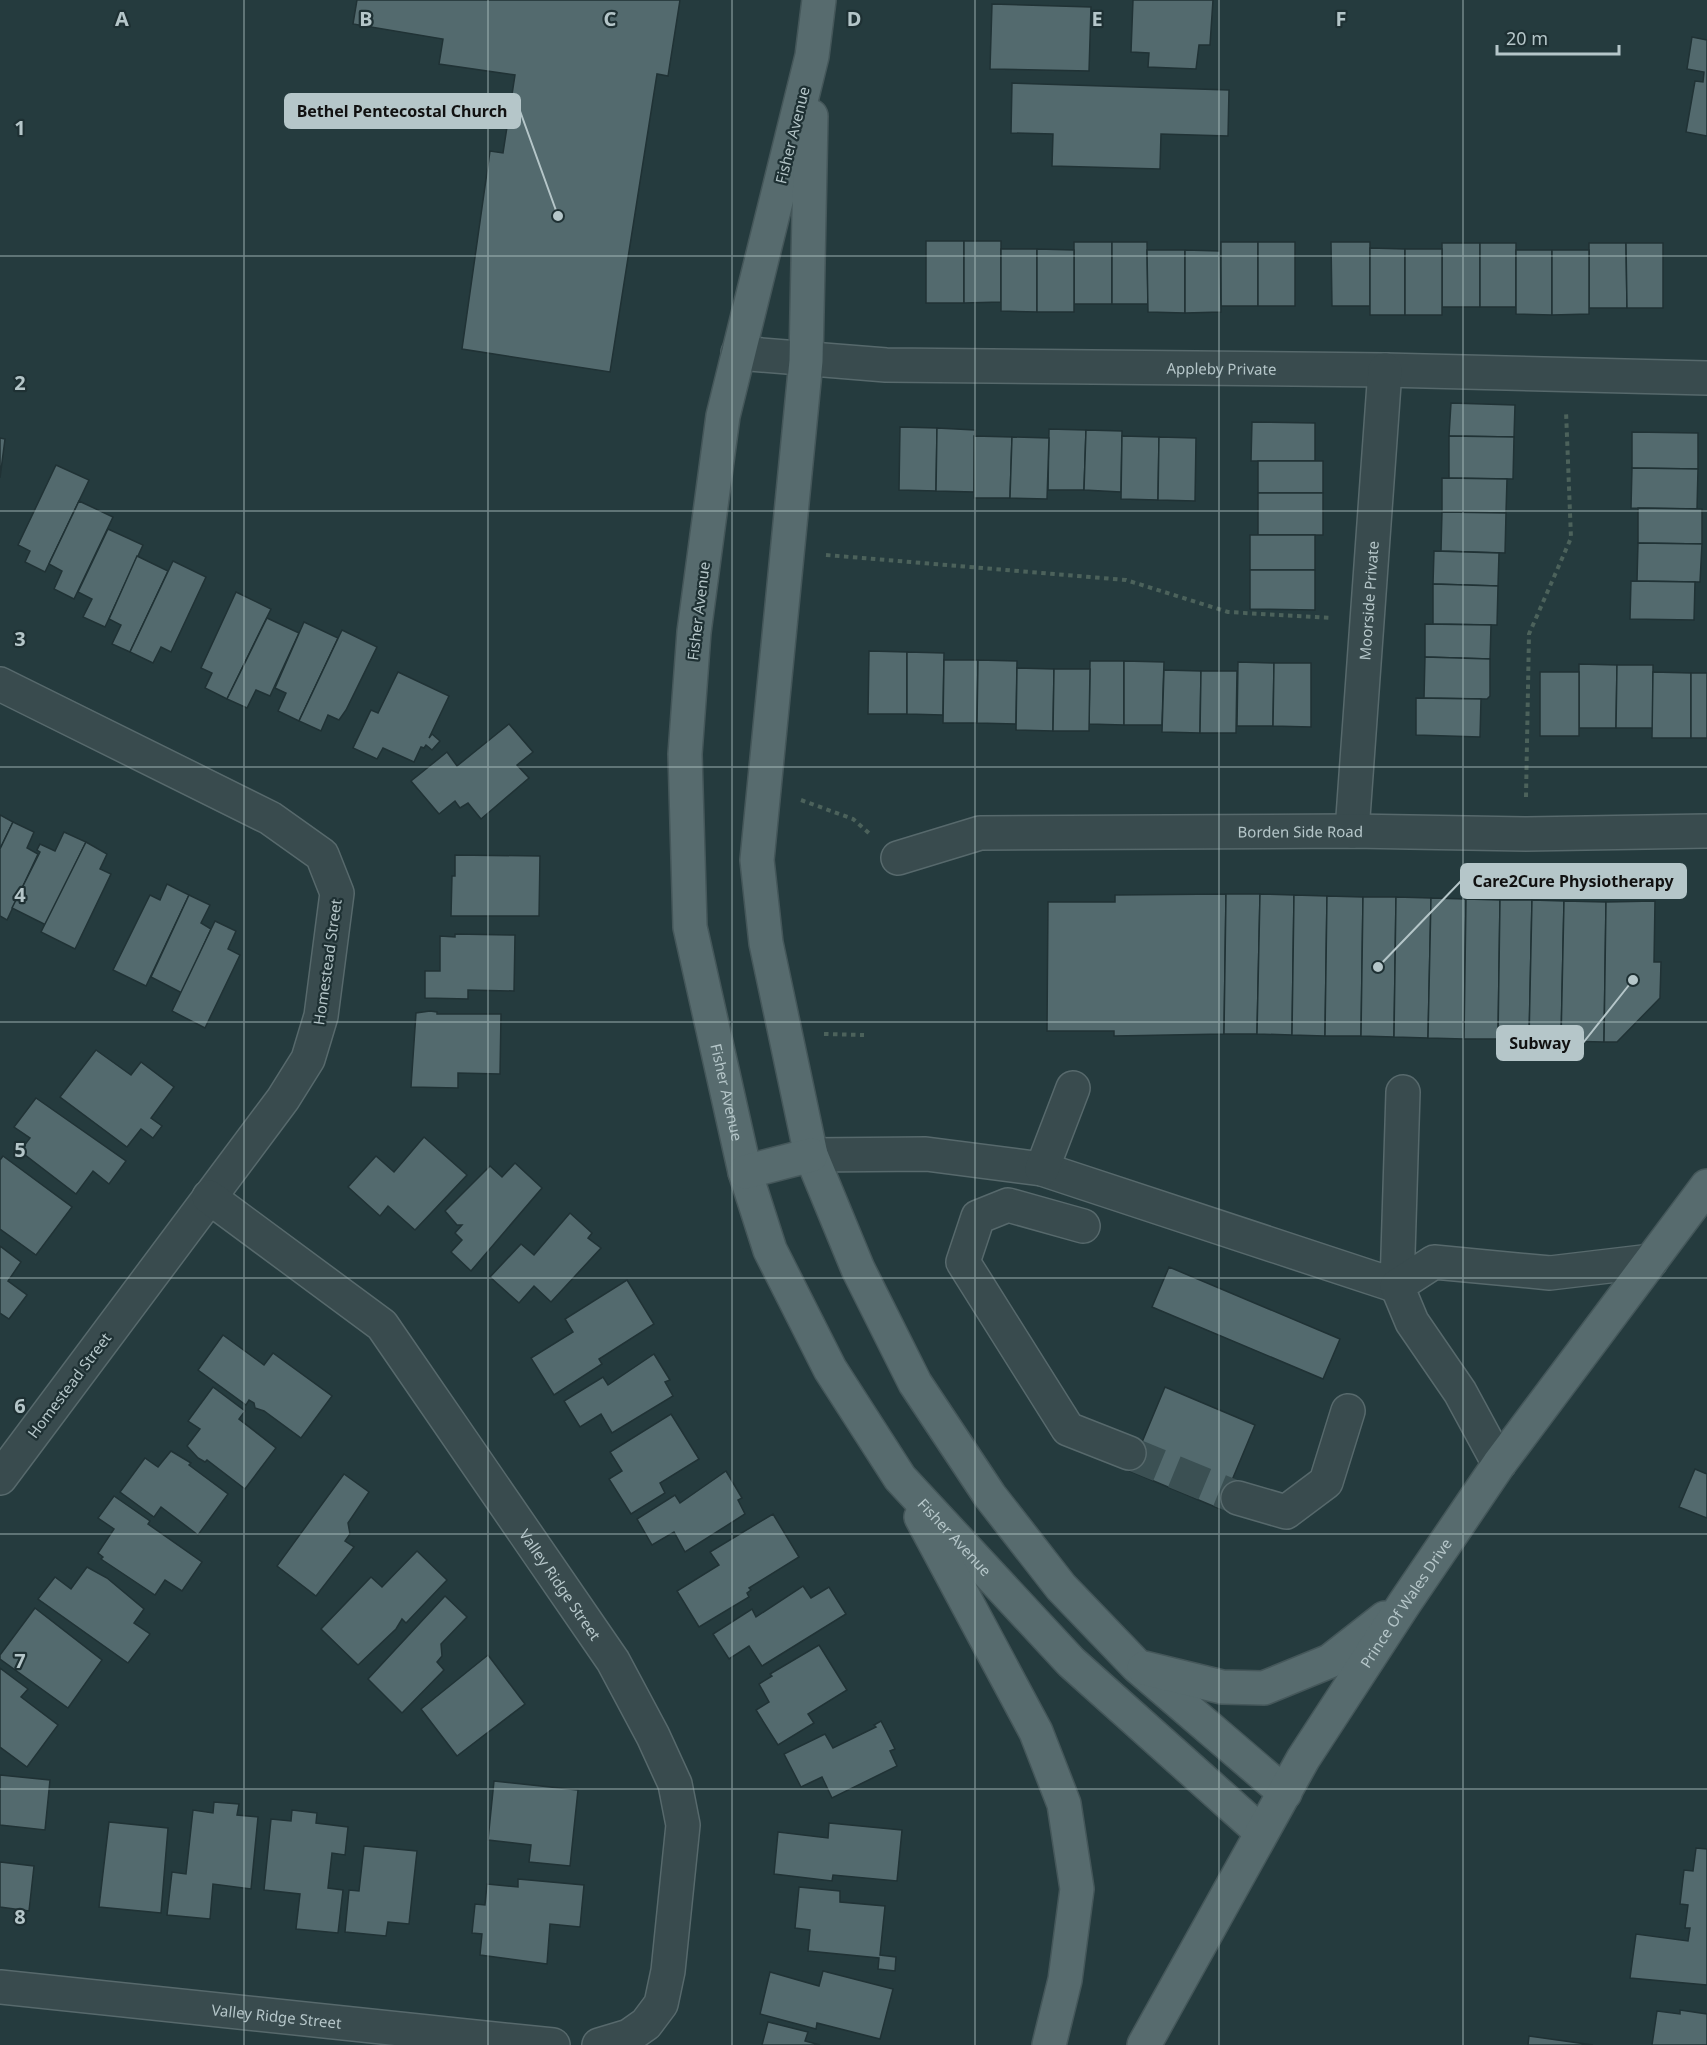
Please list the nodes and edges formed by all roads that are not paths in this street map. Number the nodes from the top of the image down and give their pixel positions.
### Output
1 (819, 0) edge
2 (812, 56) junction
3 (738, 353) junction
4 (806, 361) junction
5 (1384, 370) junction
6 (1707, 378) edge
7 (0, 684) edge
8 (1352, 831) junction
9 (1707, 831) edge
10 (898, 858) road end
11 (1073, 1088) dead end
12 (1403, 1092) dead end
13 (811, 1155) junction
14 (1042, 1169) junction
15 (745, 1172) junction
16 (1707, 1186) edge
17 (209, 1197) junction
18 (1083, 1226) dead end
19 (1651, 1261) junction
20 (1397, 1286) junction
21 (1348, 1411) dead end
22 (1129, 1453) tunnel mouth
23 (1499, 1464) junction
24 (0, 1478) edge
25 (900, 1478) junction
26 (1238, 1498) tunnel mouth
27 (1404, 1604) junction
28 (1137, 1666) junction
29 (1285, 1792) junction
30 (1261, 1832) junction
31 (0, 1987) edge
32 (553, 2045) edge
33 (599, 2045) edge
34 (1049, 2045) edge
35 (1144, 2045) edge

1 - 2 main road, Fisher Avenue
2 - 3 main road, Fisher Avenue
2 - 4 main road, Fisher Avenue
3 - 4 street, Appleby Private
3 - 15 main road, Fisher Avenue
4 - 5 street, Appleby Private
4 - 13 main road, Fisher Avenue
5 - 6 street, Appleby Private
5 - 8 street, Moorside Private
7 - 17 street, Homestead Street
8 - 9 street, Borden Side Road
8 - 10 street, Borden Side Road
11 - 14 street
12 - 20 street
13 - 14 street
13 - 15 main road
13 - 28 main road, Fisher Avenue
14 - 20 street
15 - 25 main road, Fisher Avenue
16 - 19 main road, Prince Of Wales Drive
17 - 24 street, Homestead Street
17 - 33 street, Valley Ridge Street
18 - 22 street
19 - 20 street
19 - 23 main road, Prince Of Wales Drive
20 - 23 street
21 - 26 street
23 - 27 main road, Prince Of Wales Drive
25 - 30 main road, Fisher Avenue
25 - 34 main road
27 - 28 main road
27 - 29 main road, Prince Of Wales Drive
28 - 29 main road, Fisher Avenue
29 - 30 main road, Prince Of Wales Drive
30 - 35 main road, Prince Of Wales Drive
31 - 32 street, Valley Ridge Street

